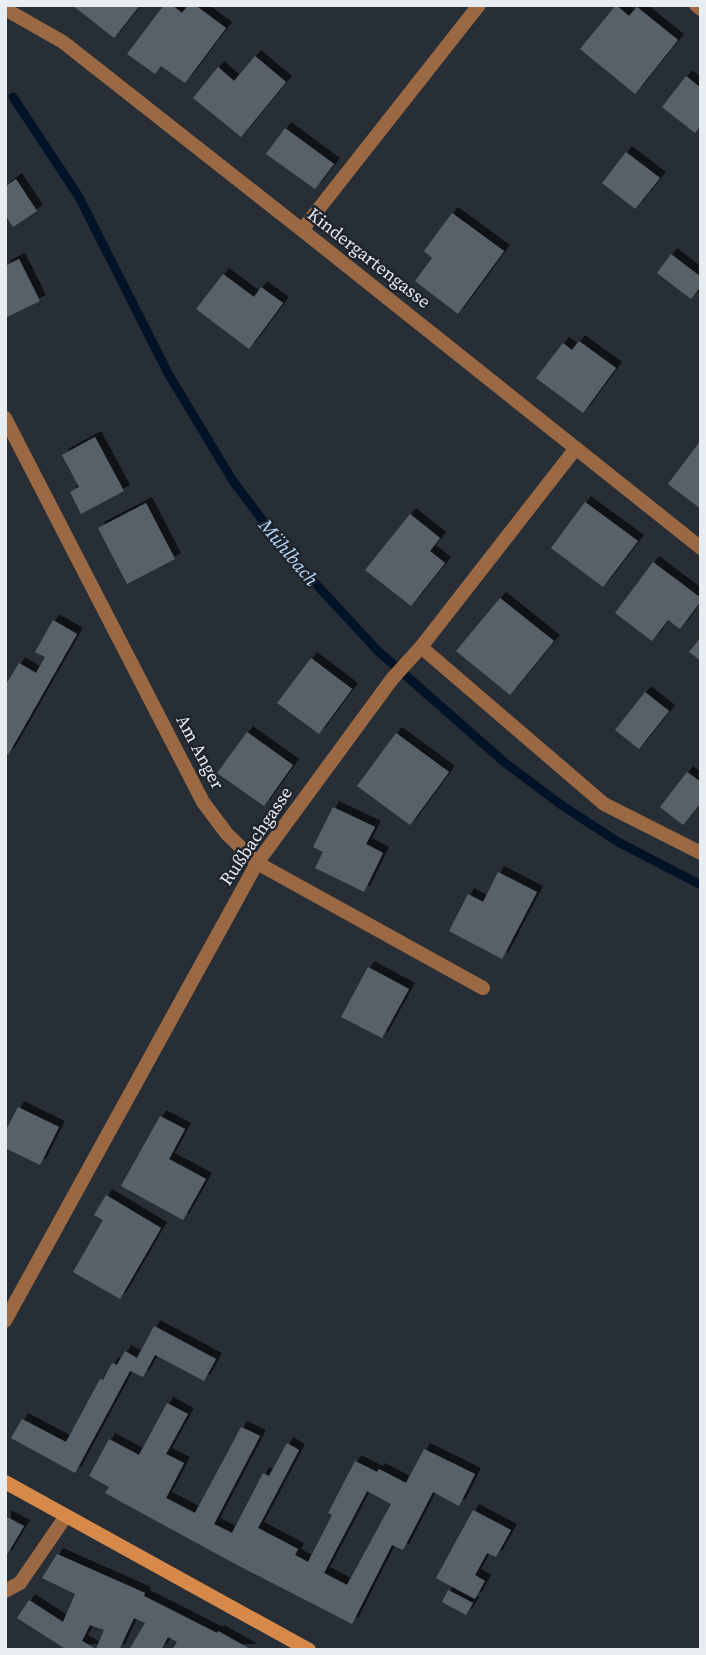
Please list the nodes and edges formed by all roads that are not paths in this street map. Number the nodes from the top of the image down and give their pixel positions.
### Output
1 (479, 5) edge
2 (696, 5) edge
3 (5, 9) edge
4 (701, 9) edge
5 (302, 230) junction
6 (5, 418) edge
7 (576, 448) junction
8 (701, 548) edge
9 (418, 650) junction
10 (701, 853) edge
11 (257, 863) junction
12 (483, 988) dead end
13 (5, 1321) edge
14 (5, 1482) edge
15 (66, 1516) junction
16 (5, 1591) edge
17 (309, 1650) edge

1 - 5 street
2 - 4 street
3 - 5 street, Kindergartengasse
5 - 7 street, Kindergartengasse
6 - 11 street, Am Anger
7 - 8 street, Kindergartengasse
7 - 9 street, Rußbachgasse
9 - 10 street
9 - 11 street, Rußbachgasse
11 - 12 street, Am Anger
11 - 13 street, Rußbachgasse
14 - 15 main road
15 - 16 street
15 - 17 main road

